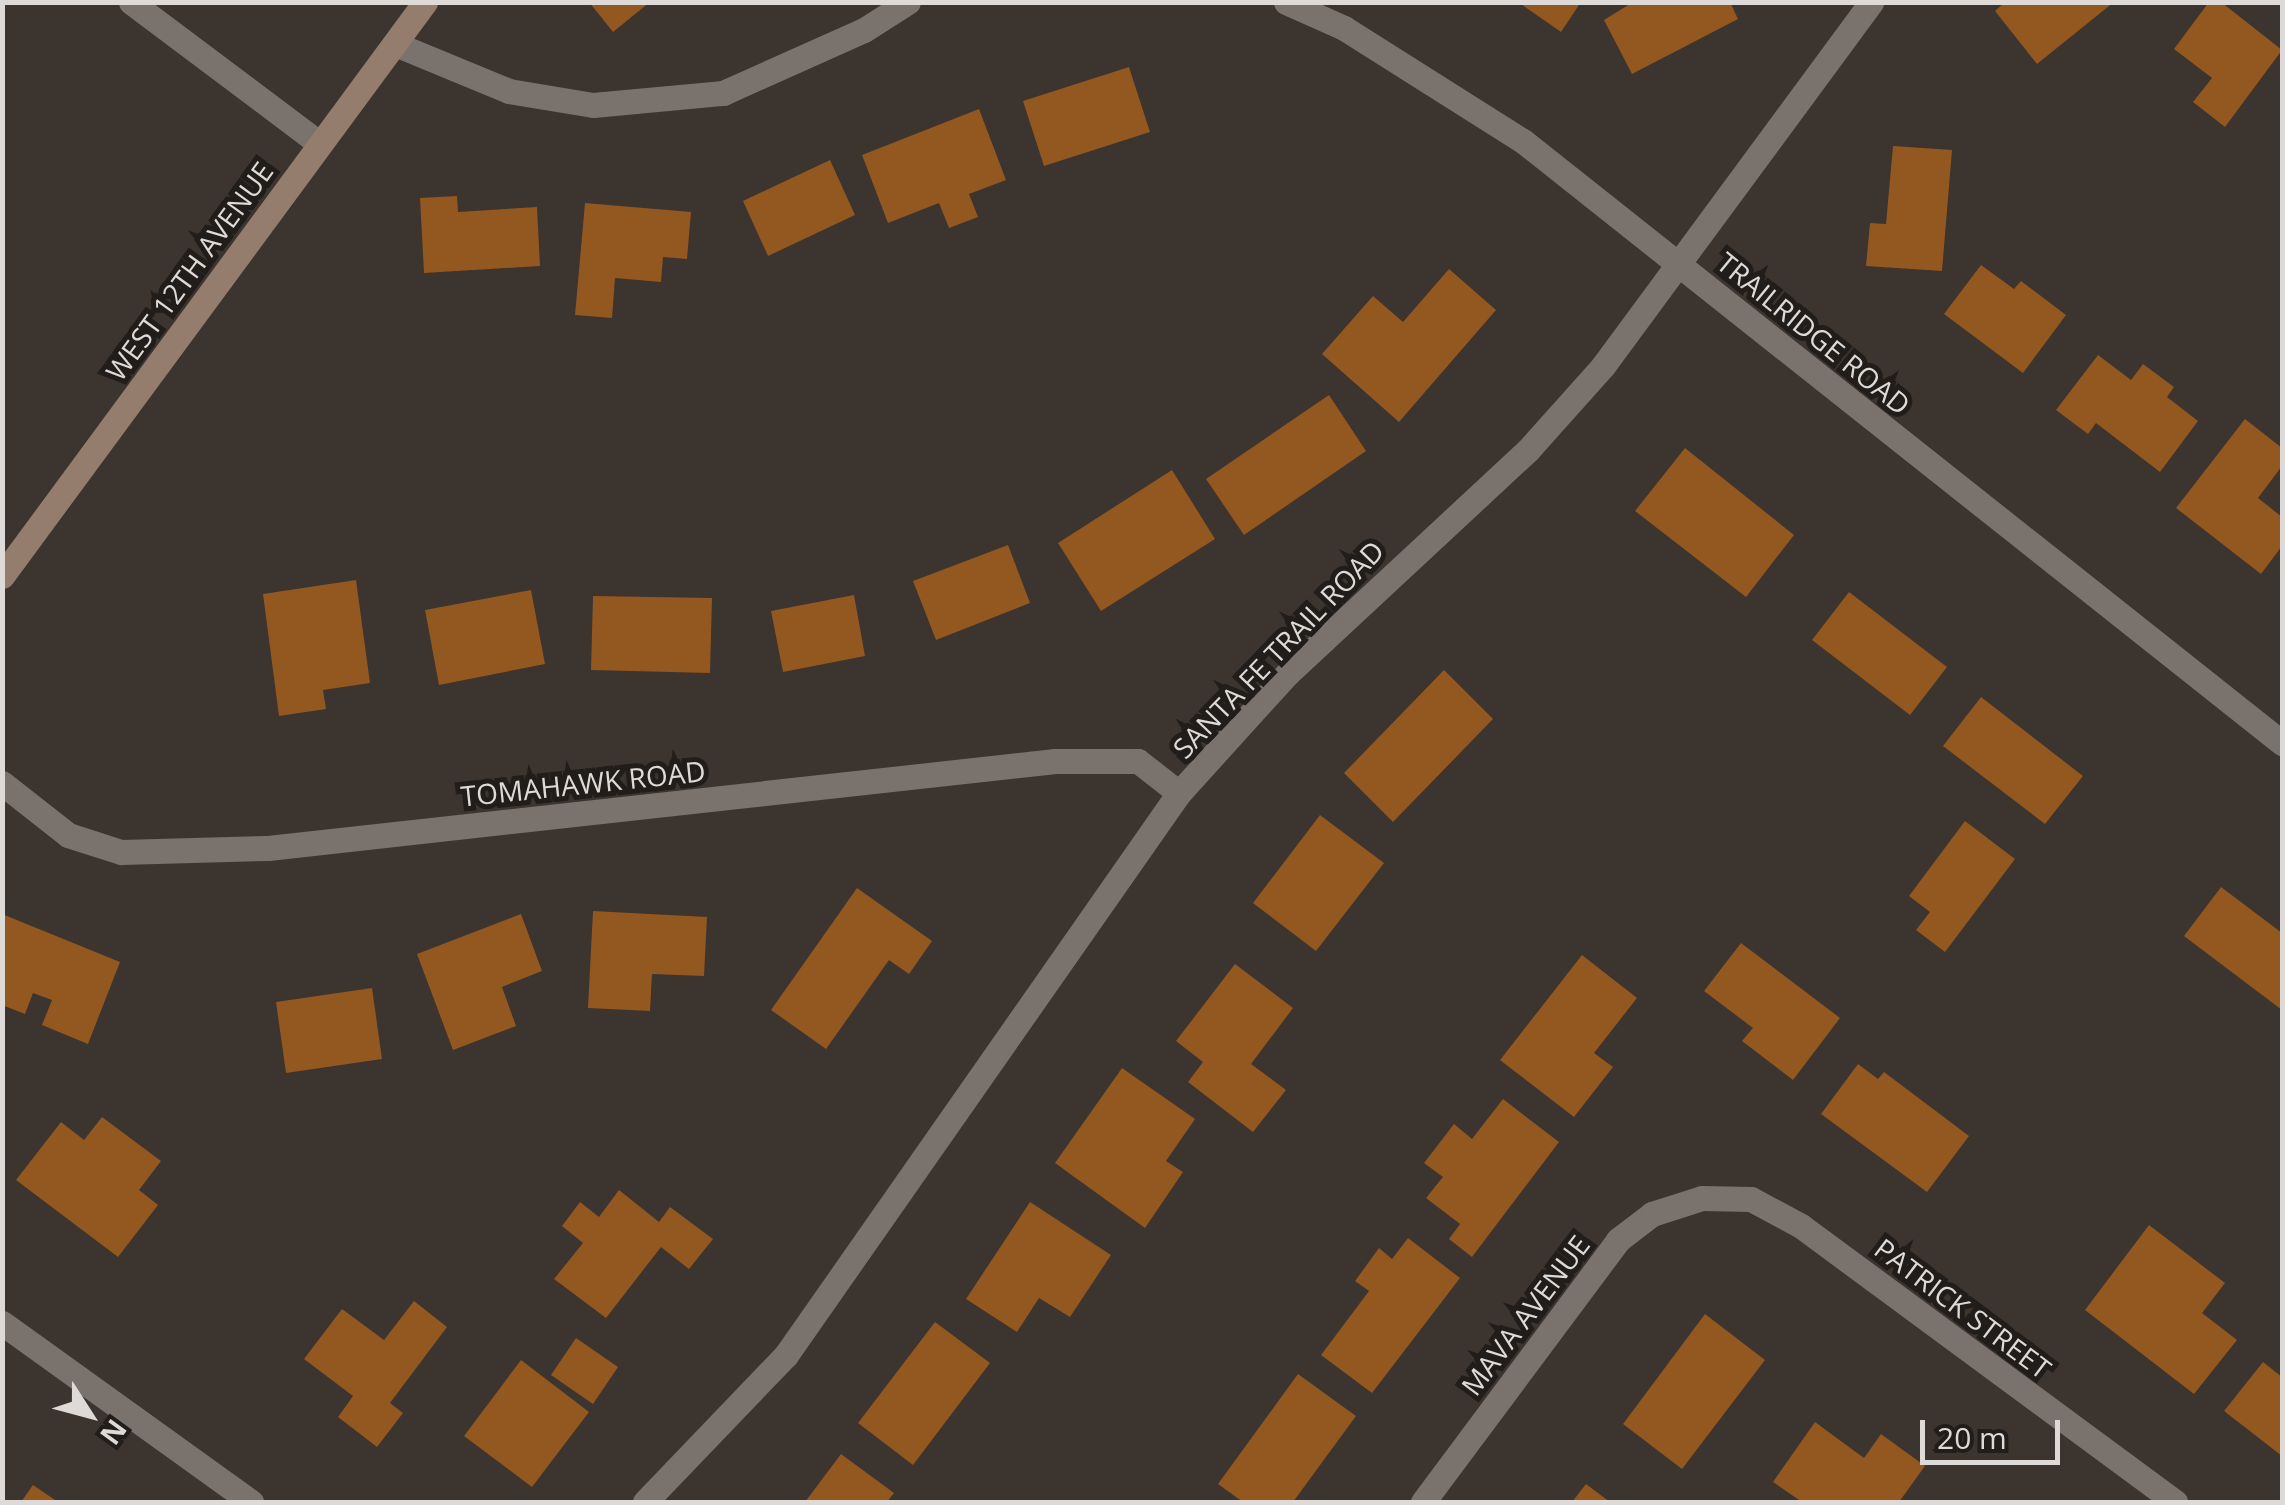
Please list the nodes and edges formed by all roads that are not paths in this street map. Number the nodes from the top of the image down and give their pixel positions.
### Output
1 (131, 2) edge
2 (425, 2) edge
3 (908, 2) edge
4 (1286, 2) edge
5 (1871, 2) edge
6 (395, 44) junction
7 (320, 144) junction
8 (1680, 264) junction
9 (2, 576) edge
10 (2282, 742) edge
11 (2, 783) edge
12 (1180, 793) junction
13 (1702, 1198) joint
14 (2, 1323) edge
15 (251, 1502) edge
16 (645, 1502) edge
17 (1423, 1502) edge
18 (2174, 1502) edge

1 - 7 street
2 - 6 main road, WEST 12TH AVENUE
3 - 6 street
4 - 8 street, TRAILRIDGE ROAD
5 - 8 street, SANTA FE TRAIL ROAD
6 - 7 main road, WEST 12TH AVENUE
7 - 9 main road, WEST 12TH AVENUE
8 - 10 street, TRAILRIDGE ROAD
8 - 12 street, SANTA FE TRAIL ROAD
11 - 12 street, TOMAHAWK ROAD
12 - 16 street, SANTA FE TRAIL ROAD
13 - 17 street, MAVA AVENUE
13 - 18 street, PATRICK STREET
14 - 15 street

